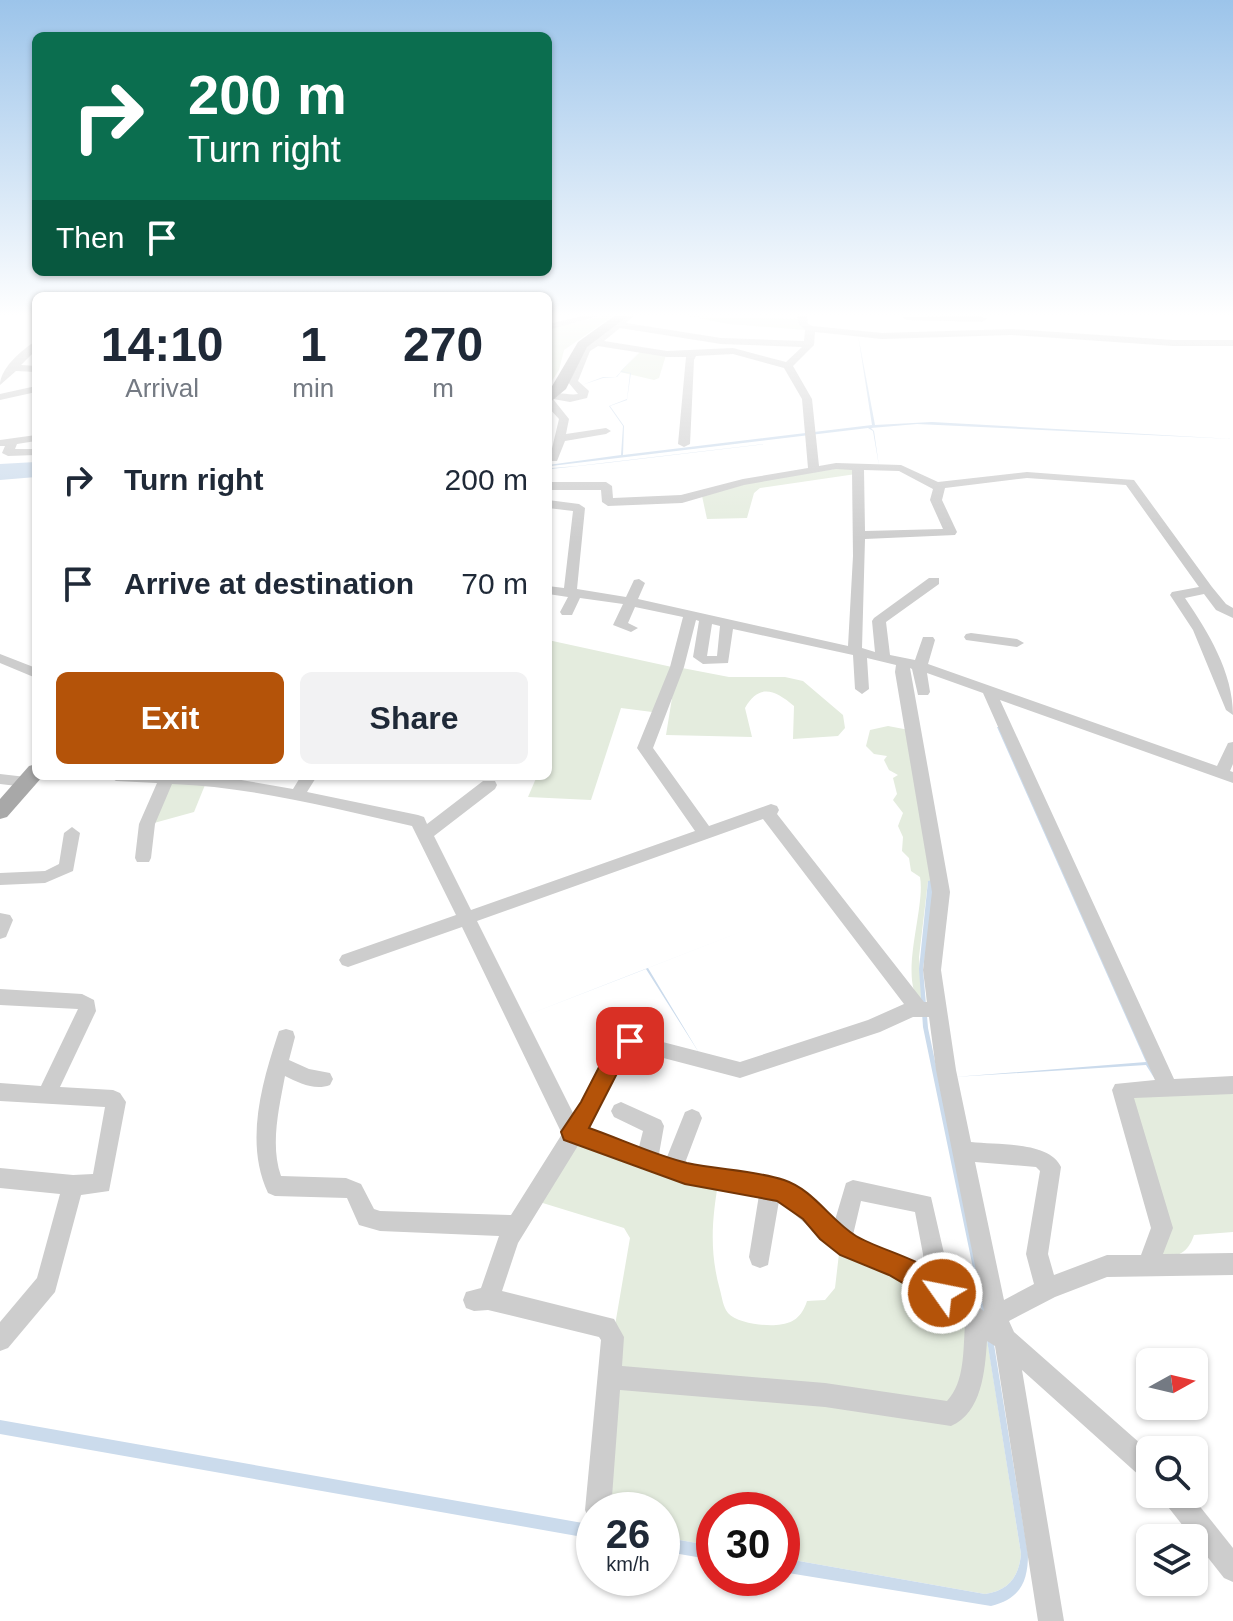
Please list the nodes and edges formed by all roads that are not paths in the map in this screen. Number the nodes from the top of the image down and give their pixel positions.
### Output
1 (24, 392) edge
2 (584, 392) edge
3 (688, 392) edge
4 (803, 392) edge
5 (0, 397) edge
6 (552, 398) edge
7 (552, 401) edge
8 (606, 431) dead end
9 (560, 438) junction
10 (32, 439) edge
11 (6, 442) edge
12 (684, 444) dead end
13 (32, 452) edge
14 (553, 459) dead end
15 (858, 467) junction
16 (814, 470) junction
17 (552, 486) edge
18 (937, 486) junction
19 (552, 505) edge
20 (859, 535) junction
21 (934, 581) dead end
22 (639, 583) dead end
23 (552, 590) edge
24 (1207, 590) junction
25 (573, 593) junction
26 (628, 601) junction
27 (567, 612) dead end
28 (1233, 614) edge
29 (698, 617) junction
30 (727, 624) junction
31 (631, 628) dead end
32 (971, 637) dead end
33 (928, 640) dead end
34 (1017, 643) dead end
35 (857, 651) junction
36 (0, 658) edge
37 (899, 661) junction
38 (32, 671) edge
39 (1227, 682) edge
40 (862, 689) dead end
41 (988, 689) junction
42 (923, 692) dead end
43 (1233, 710) edge
44 (1233, 747) edge
45 (1227, 776) edge
46 (31, 777) edge
47 (0, 779) edge
48 (166, 780) edge
49 (210, 780) edge
50 (306, 780) edge
51 (489, 785) dead end
52 (297, 795) junction
53 (0, 812) edge
54 (705, 832) junction
55 (72, 833) dead end
56 (425, 834) junction
57 (143, 858) dead end
58 (0, 879) edge
59 (466, 917) junction
60 (0, 920) edge
61 (0, 932) edge
62 (348, 960) dead end
63 (0, 997) edge
64 (928, 1009) junction
65 (286, 1037) dead end
66 (278, 1064) junction
67 (323, 1079) dead end
68 (1233, 1085) edge
69 (1168, 1088) junction
70 (0, 1092) edge
71 (47, 1094) junction
72 (621, 1111) dead end
73 (692, 1118) dead end
74 (572, 1132) junction
75 (963, 1151) junction
76 (647, 1160) junction
77 (672, 1169) junction
78 (0, 1178) edge
79 (73, 1185) junction
80 (771, 1187) junction
81 (516, 1226) junction
82 (841, 1240) junction
83 (760, 1257) dead end
84 (1149, 1264) junction
85 (1233, 1264) edge
86 (1047, 1289) junction
87 (942, 1293) junction
88 (994, 1328) junction
89 (0, 1340) edge
90 (609, 1377) junction
91 (1136, 1455) edge
92 (599, 1492) edge
93 (1185, 1508) edge
94 (1233, 1569) edge
95 (1051, 1621) edge

1 - 5 street
2 - 6 street
3 - 12 street
4 - 16 street
7 - 9 street
8 - 9 street
9 - 14 street
10 - 11 street
11 - 13 street
15 - 16 street
15 - 18 street
15 - 20 street
16 - 17 street
18 - 20 street
18 - 24 street
19 - 25 street
20 - 35 street
21 - 37 street
22 - 26 street
23 - 25 street
24 - 28 street
24 - 39 street
25 - 26 street
25 - 27 street
26 - 29 street
26 - 31 street
29 - 30 street
29 - 30 street
29 - 54 street
30 - 35 street
32 - 34 street
33 - 37 street
35 - 37 street
35 - 40 street
36 - 38 street
37 - 41 street
37 - 42 street
37 - 64 street
39 - 43 street
41 - 45 street
41 - 69 street
44 - 45 street
46 - 47 street
46 - 53 main road
48 - 57 street
49 - 52 street
50 - 52 street
51 - 56 street
52 - 56 street
54 - 59 street
54 - 64 street
55 - 58 street
56 - 59 street
59 - 62 street
59 - 74 street
60 - 61 street
63 - 71 street
64 - 74 street
64 - 75 street
65 - 66 street
66 - 67 street
66 - 81 street
68 - 69 street
69 - 84 street
70 - 71 street
71 - 79 street
72 - 76 street
73 - 77 street
74 - 76 street
74 - 81 street
75 - 86 street
75 - 88 street
76 - 77 street
77 - 80 street
78 - 79 street
79 - 89 street
80 - 82 street
80 - 83 street
81 - 90 street
82 - 87 street
82 - 87 street
84 - 85 street
84 - 86 street
86 - 88 street
87 - 88 street
88 - 90 street
88 - 91 street
88 - 95 street
90 - 92 street
93 - 94 street

